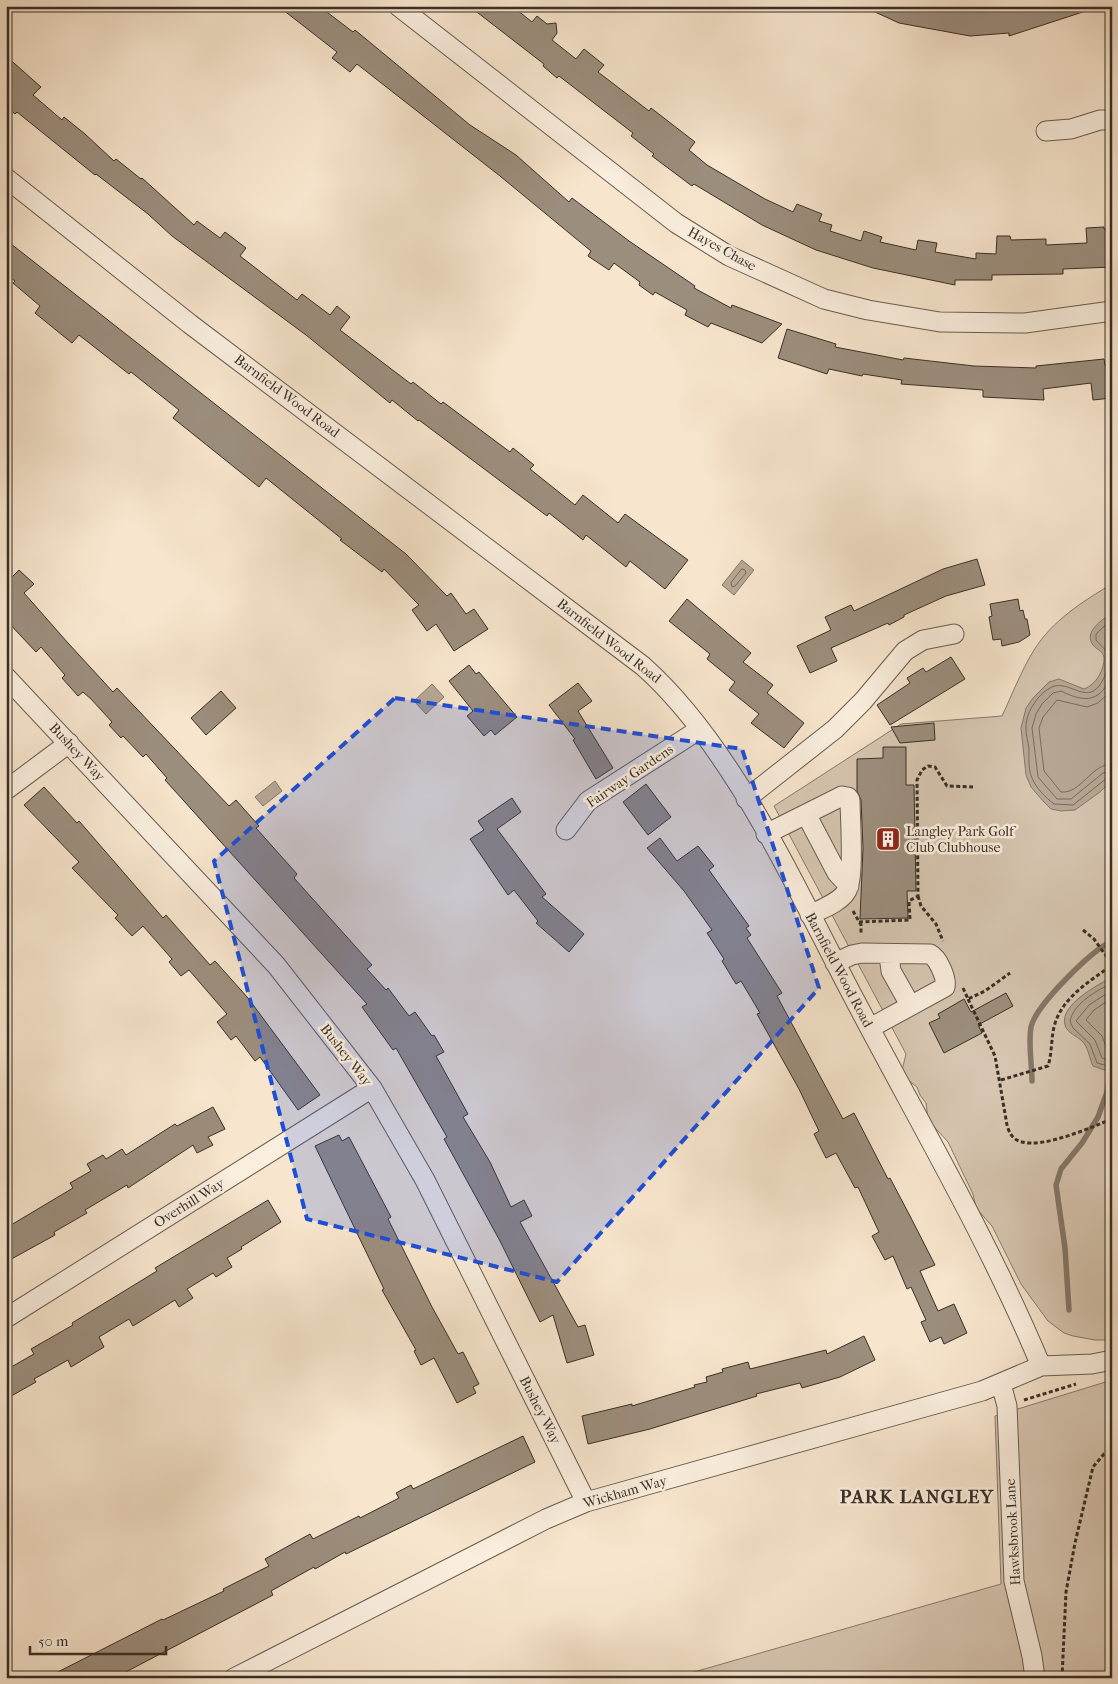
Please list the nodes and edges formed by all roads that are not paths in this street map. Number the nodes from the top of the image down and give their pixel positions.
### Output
1 (398, 6) edge
2 (1112, 120) edge
3 (1046, 131) dead end
4 (6, 178) edge
5 (1112, 311) edge
6 (954, 634) dead end
7 (6, 677) edge
8 (700, 729) junction
9 (69, 743) junction
10 (6, 790) edge
11 (746, 799) junction
12 (806, 814) junction
13 (566, 830) dead end
14 (766, 834) junction
15 (846, 890) junction
16 (810, 914) junction
17 (890, 955) junction
18 (835, 963) junction
19 (913, 1004) junction
20 (870, 1028) junction
21 (372, 1088) junction
22 (6, 1318) edge
23 (1112, 1360) edge
24 (1041, 1366) junction
25 (1002, 1384) junction
26 (586, 1502) junction
27 (234, 1678) edge
28 (1035, 1678) edge

1 - 5 street, Hayes Chase
2 - 3 street
4 - 8 street, Barnfield Wood Road
6 - 11 street
7 - 9 street, Bushey Way
8 - 11 street, Barnfield Wood Road
8 - 13 street, Fairway Gardens
9 - 10 street
9 - 21 street, Bushey Way
11 - 14 street, Barnfield Wood Road
12 - 14 street
12 - 15 street
12 - 15 street
14 - 16 street, Barnfield Wood Road
15 - 16 street
16 - 18 street, Barnfield Wood Road
17 - 18 street
17 - 19 street
17 - 19 street
18 - 20 street, Barnfield Wood Road
19 - 20 street
20 - 24 street, Barnfield Wood Road
21 - 22 street, Overhill Way
21 - 26 street, Bushey Way
23 - 24 street
24 - 25 street, Wickham Way
25 - 26 street, Wickham Way
25 - 28 street, Hawksbrook Lane
26 - 27 street, Wickham Way

